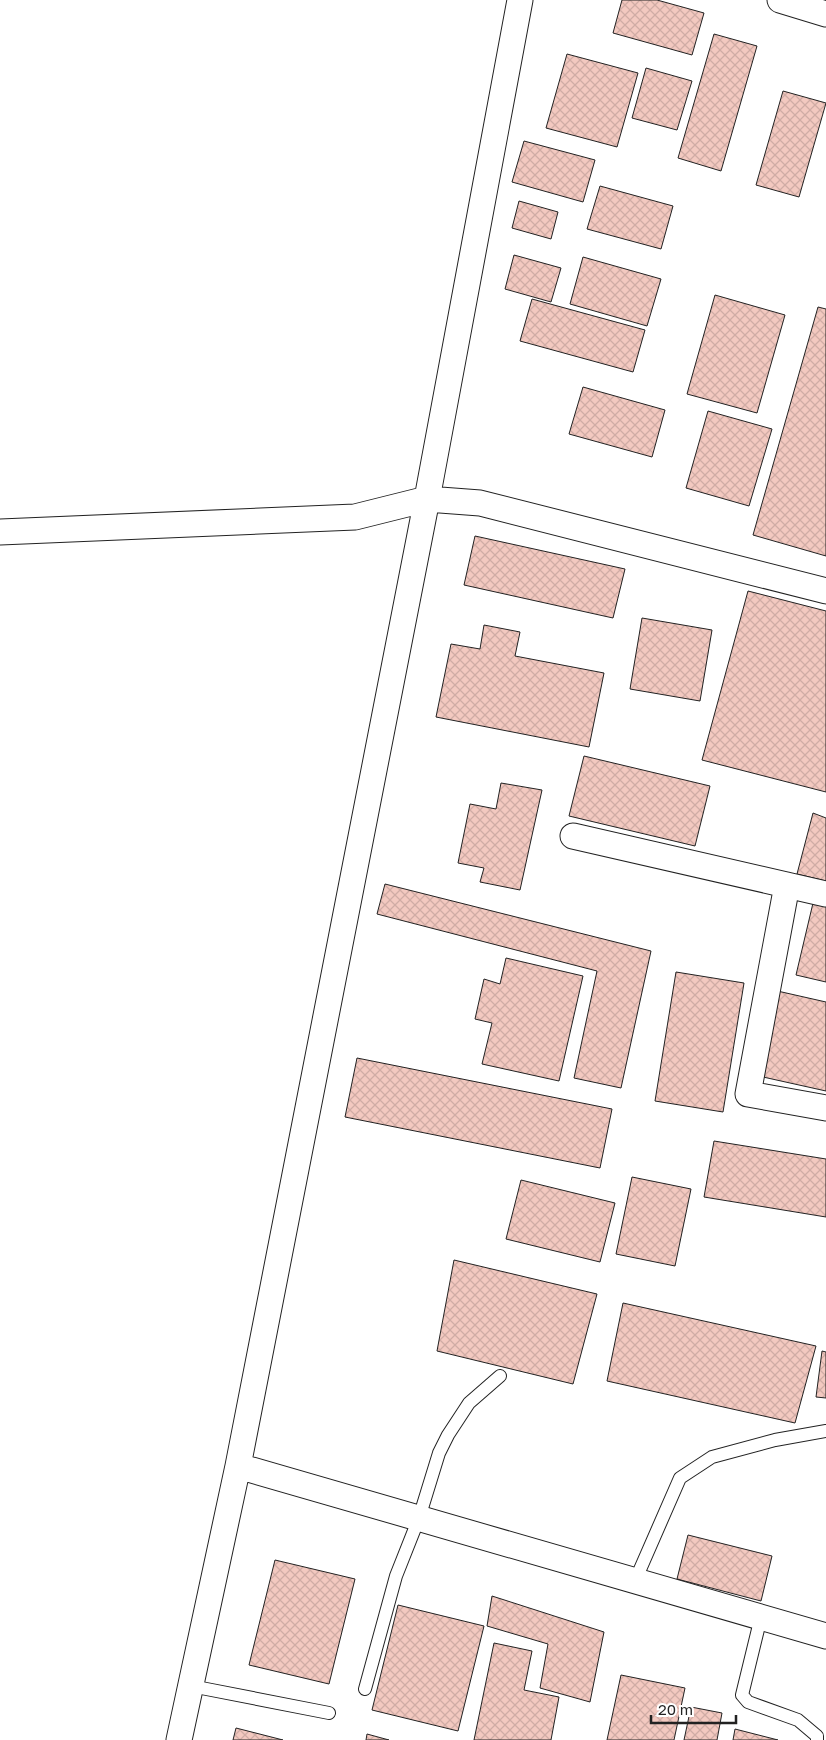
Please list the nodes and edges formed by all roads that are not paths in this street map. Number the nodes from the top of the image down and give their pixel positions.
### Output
1 (520, 0) edge
2 (780, 0) edge
3 (826, 14) edge
4 (427, 499) junction
5 (0, 532) edge
6 (826, 591) edge
7 (573, 836) dead end
8 (787, 885) junction
9 (826, 894) edge
10 (826, 1108) edge
11 (500, 1376) dead end
12 (826, 1431) edge
13 (238, 1466) junction
14 (419, 1518) junction
15 (635, 1581) junction
16 (760, 1617) junction
17 (826, 1636) edge
18 (191, 1686) junction
19 (365, 1689) dead end
20 (329, 1713) dead end
21 (179, 1740) edge
22 (818, 1740) edge

1 - 4 street
2 - 3 street
4 - 5 street
4 - 6 street
4 - 13 street
7 - 8 street
8 - 9 street
8 - 10 street
11 - 14 lane
12 - 15 lane
13 - 14 street
13 - 18 street
14 - 15 street
14 - 19 lane
15 - 16 street
16 - 17 street
16 - 22 lane
18 - 20 lane
18 - 21 street

